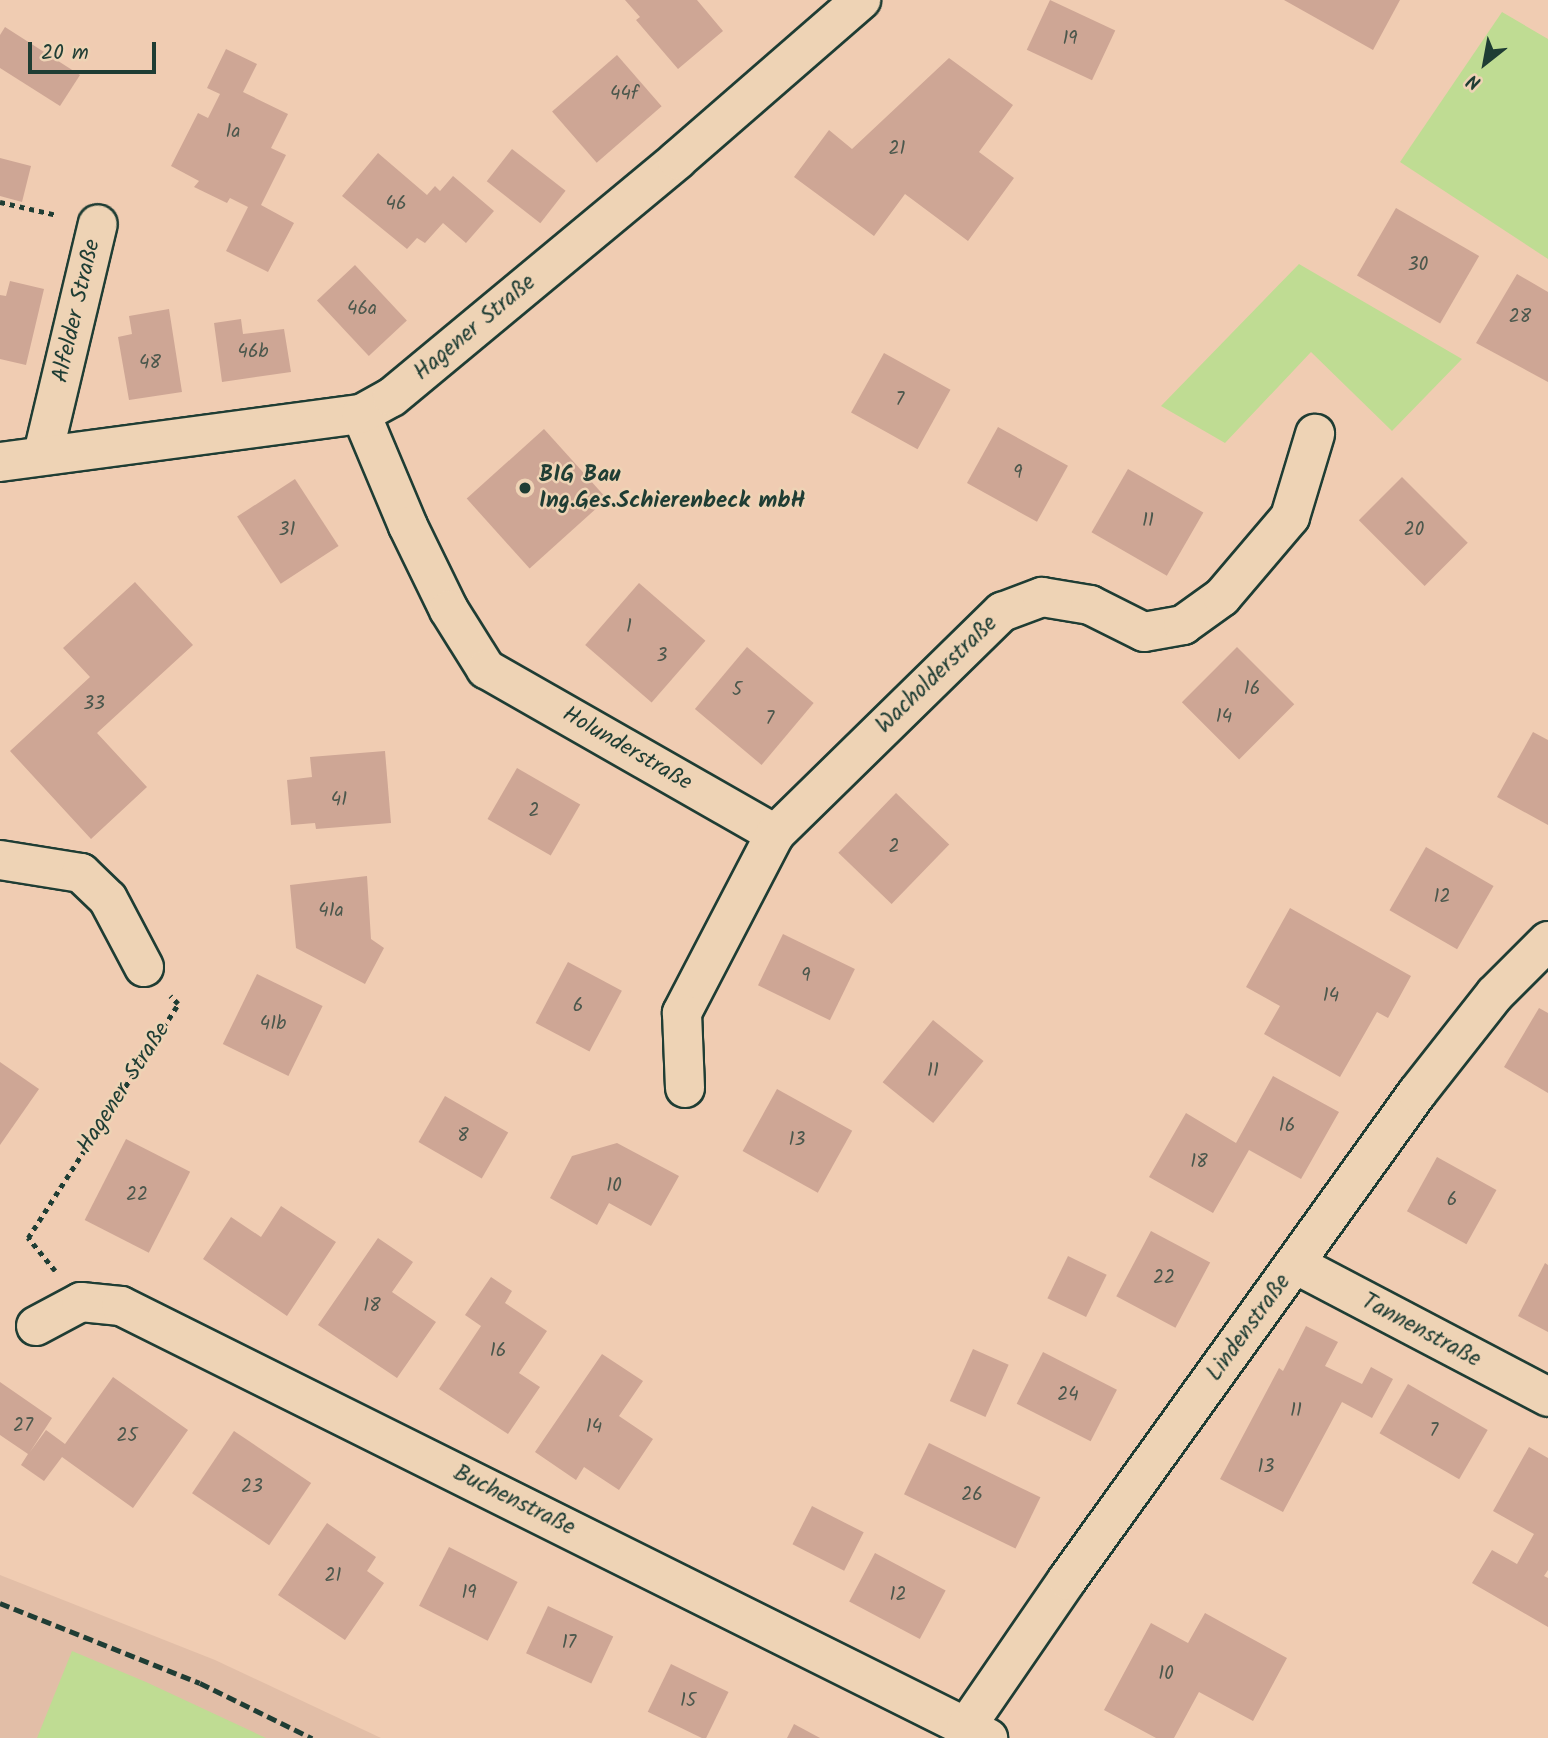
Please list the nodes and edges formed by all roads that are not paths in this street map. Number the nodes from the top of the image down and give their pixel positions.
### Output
1 (861, 0) edge
2 (97, 224) road end
3 (361, 414) junction
4 (1315, 434) dead end
5 (43, 454) junction
6 (0, 461) edge
7 (775, 834) junction
8 (0, 860) edge
9 (1548, 941) edge
10 (144, 967) road end
11 (685, 1088) dead end
12 (1294, 1264) junction
13 (36, 1325) dead end
14 (1548, 1397) edge
15 (977, 1732) edge

1 - 3 street, Hagener Straße
2 - 5 street, Alfelder Straße
3 - 5 street, Hagener Straße
3 - 7 street, Holunderstraße
4 - 7 street, Wacholderstraße
5 - 6 street, Hagener Straße
7 - 11 street
8 - 10 street
9 - 12 street, Lindenstraße
12 - 14 street, Tannenstraße
12 - 15 street, Lindenstraße
13 - 15 street, Buchenstraße

